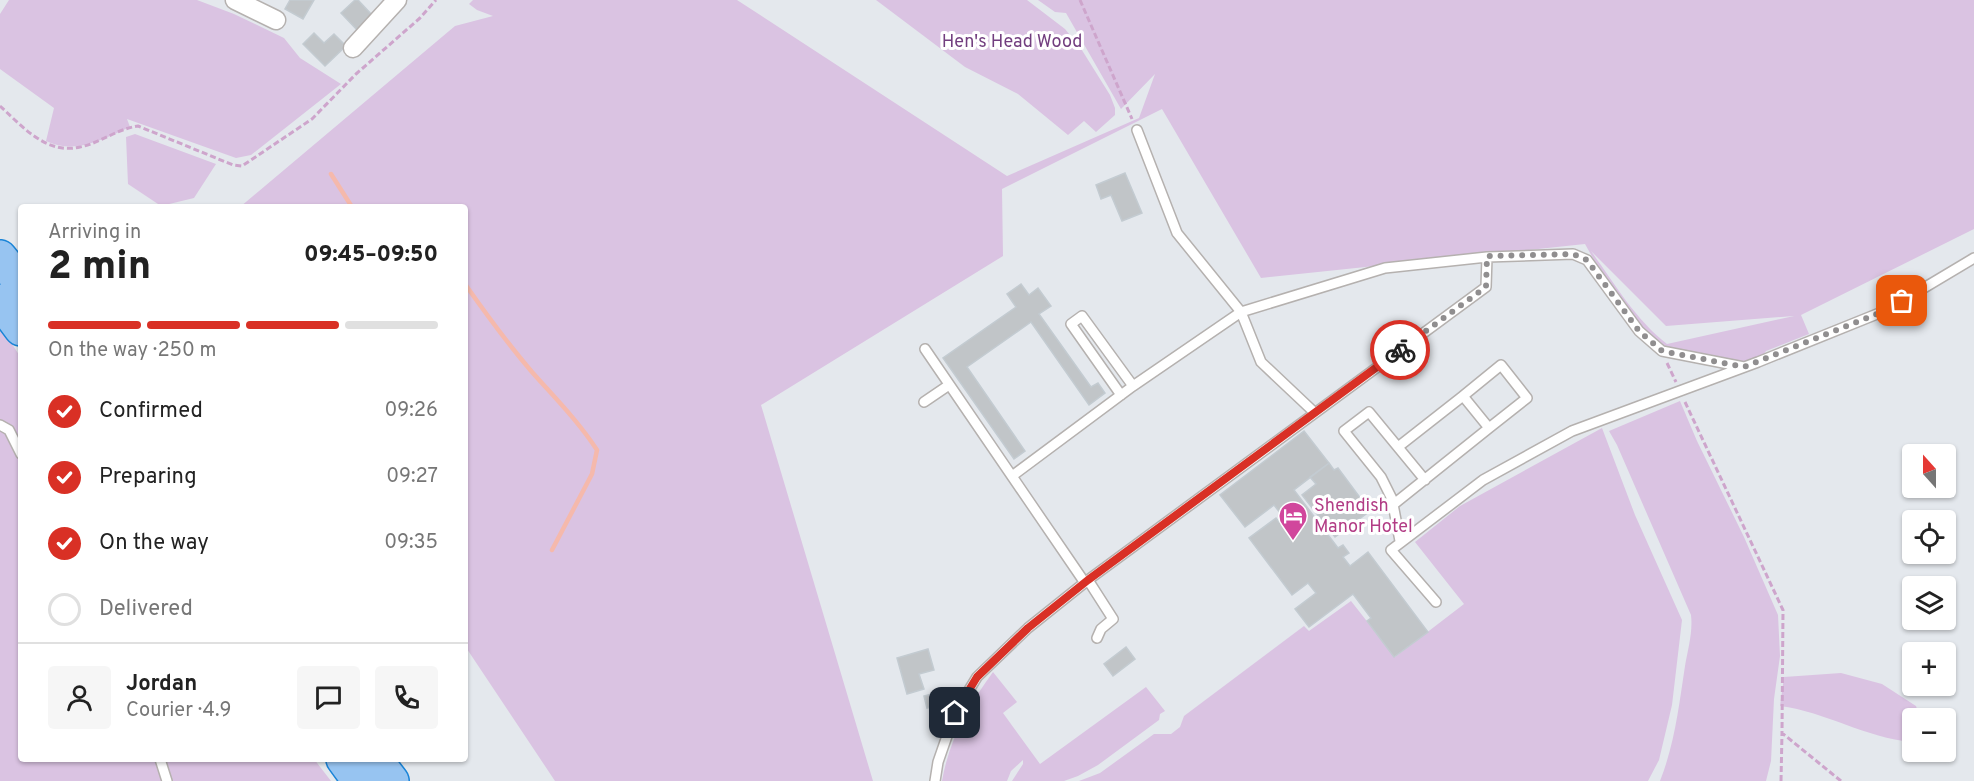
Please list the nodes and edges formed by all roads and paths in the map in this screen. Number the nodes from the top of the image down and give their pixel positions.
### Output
1 (235, 0) edge
2 (397, 0) edge
3 (436, 0) edge
4 (1080, 0) edge
5 (276, 20) dead end
6 (353, 48) dead end
7 (0, 106) edge
8 (1137, 130) joint
9 (1487, 256) junction
10 (0, 257) edge
11 (1974, 258) edge
12 (18, 279) edge
13 (0, 301) edge
14 (1241, 312) junction
15 (18, 325) edge
16 (925, 350) dead end
17 (1662, 351) junction
18 (1744, 367) junction
19 (949, 385) junction
20 (1133, 386) junction
21 (1680, 390) junction
22 (1121, 395) junction
23 (1463, 396) junction
24 (924, 402) dead end
25 (1315, 413) junction
26 (0, 425) edge
27 (1489, 428) junction
28 (1398, 447) junction
29 (18, 448) edge
30 (1012, 476) junction
31 (1425, 480) junction
32 (1394, 504) junction
33 (1400, 541) junction
34 (1086, 581) junction
35 (1436, 602) dead end
36 (1097, 638) dead end
37 (1782, 733) junction
38 (161, 762) edge
39 (345, 762) edge
40 (377, 762) edge
41 (166, 781) edge
42 (360, 781) edge
43 (392, 781) edge
44 (935, 781) edge
45 (1781, 781) edge
46 (1841, 781) edge

1 - 5 street
2 - 6 street
3 - 7 path
4 - 8 path
8 - 14 lane
9 - 14 lane
9 - 17 lane
9 - 25 lane
10 - 12 highway
11 - 18 lane
13 - 15 highway
14 - 20 lane
14 - 25 lane
16 - 19 lane
17 - 18 lane
17 - 21 path
18 - 21 lane
19 - 24 lane
19 - 30 lane
20 - 22 lane
20 - 22 lane
21 - 33 lane
21 - 37 path
22 - 30 lane
23 - 27 lane
23 - 27 lane
23 - 28 lane
25 - 34 lane
26 - 29 lane
27 - 31 lane
28 - 31 lane
28 - 32 lane
30 - 34 lane
31 - 32 lane
32 - 33 lane
33 - 35 lane
34 - 36 lane
34 - 44 lane
37 - 45 path
37 - 46 path
38 - 41 lane
39 - 42 highway
40 - 43 highway

